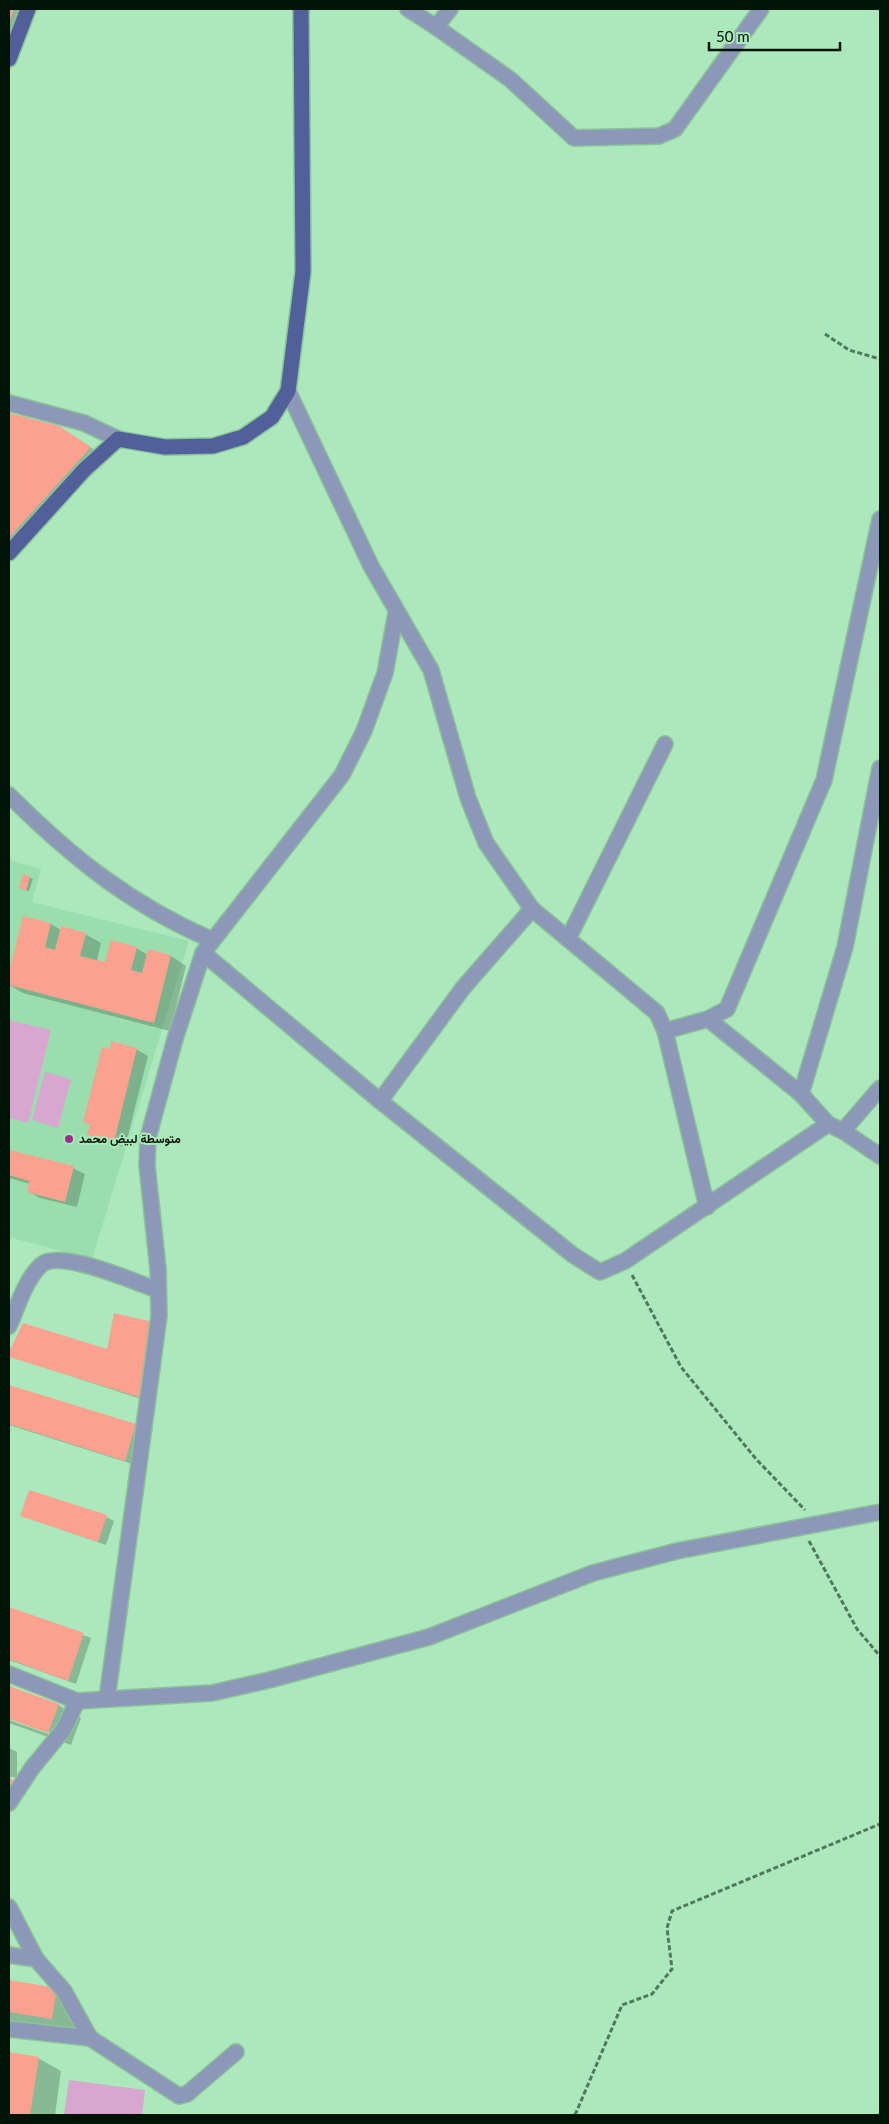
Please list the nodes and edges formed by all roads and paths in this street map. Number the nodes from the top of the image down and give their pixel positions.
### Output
1 (28, 9) edge
2 (301, 9) edge
3 (408, 9) edge
4 (450, 9) edge
5 (758, 10) edge
6 (436, 27) junction
7 (9, 59) edge
8 (825, 334) dead end
9 (880, 359) edge
10 (288, 391) junction
11 (9, 403) edge
12 (118, 439) junction
13 (880, 519) edge
14 (9, 553) edge
15 (396, 613) junction
16 (665, 744) dead end
17 (880, 768) edge
18 (9, 795) edge
19 (532, 909) junction
20 (568, 939) junction
21 (207, 946) junction
22 (708, 1018) junction
23 (665, 1031) junction
24 (880, 1088) edge
25 (801, 1094) junction
26 (380, 1101) junction
27 (828, 1124) junction
28 (844, 1131) junction
29 (880, 1156) edge
30 (706, 1207) junction
31 (625, 1261) junction
32 (158, 1290) junction
33 (9, 1326) edge
34 (880, 1512) edge
35 (817, 1522) junction
36 (800, 1525) junction
37 (880, 1656) edge
38 (9, 1674) edge
39 (107, 1699) junction
40 (77, 1701) junction
41 (9, 1803) edge
42 (880, 1824) edge
43 (9, 1907) edge
44 (9, 1956) edge
45 (36, 1959) junction
46 (9, 2029) edge
47 (90, 2038) junction
48 (236, 2052) dead end
49 (575, 2115) edge

1 - 7 main road
2 - 10 main road
3 - 6 street
4 - 6 street
5 - 6 street
8 - 9 path
10 - 12 main road
10 - 15 street
11 - 12 street
12 - 14 main road
13 - 22 street
15 - 19 street
15 - 21 street
16 - 20 street
17 - 25 street
18 - 21 street
19 - 20 street
19 - 26 street
20 - 23 street
21 - 26 street
21 - 32 street
22 - 23 street
22 - 25 street
23 - 30 street
24 - 28 street
25 - 27 street
26 - 31 street
27 - 28 street
27 - 30 street
28 - 29 street
30 - 31 street
31 - 35 path
32 - 33 street
32 - 39 street
34 - 35 street
35 - 36 street
36 - 37 path
36 - 39 street
38 - 40 street
39 - 40 street
40 - 41 street
42 - 49 path
43 - 45 street
44 - 45 street
45 - 47 street
46 - 47 street
47 - 48 street

